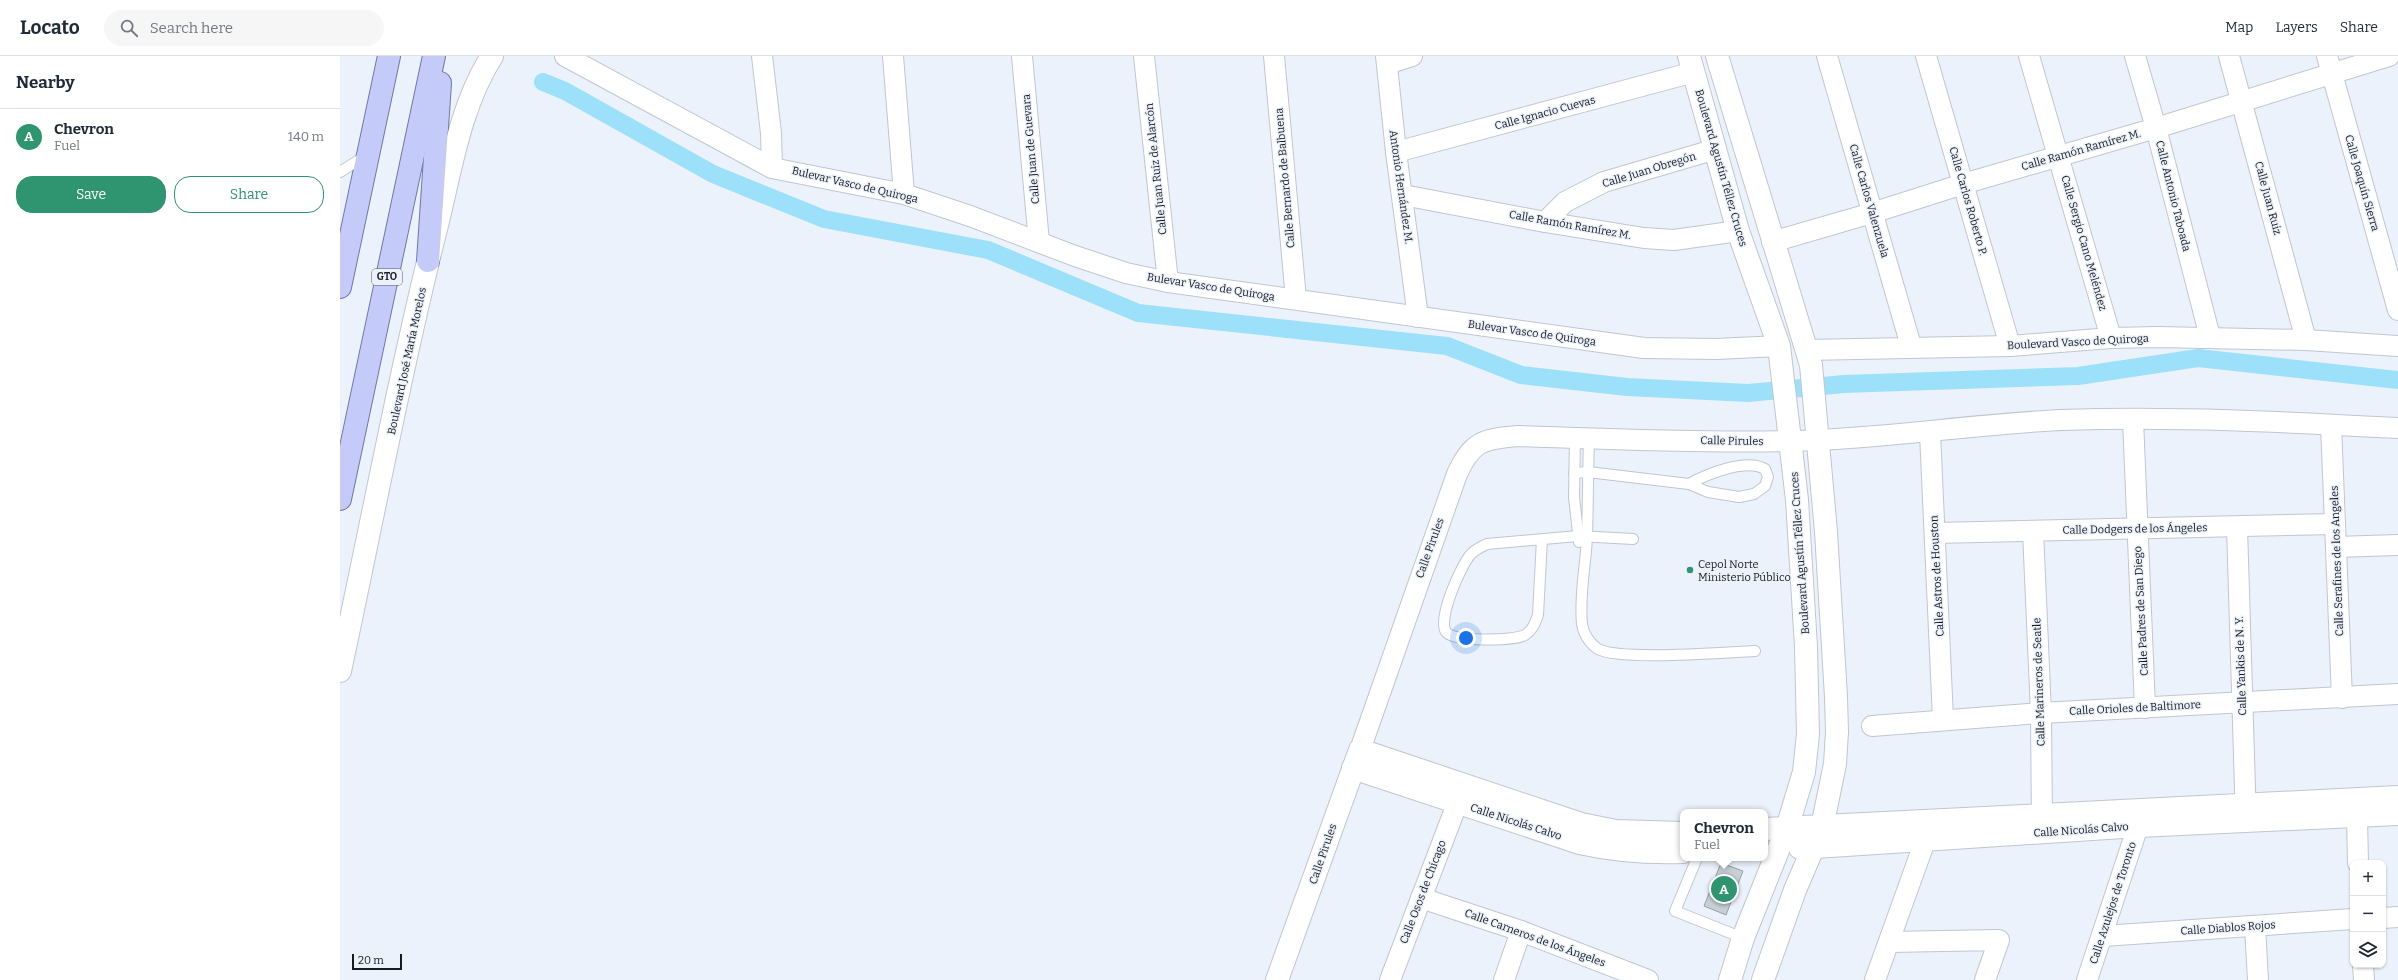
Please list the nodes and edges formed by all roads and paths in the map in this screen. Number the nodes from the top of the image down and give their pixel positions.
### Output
1 (389, 56) edge
2 (434, 56) edge
3 (442, 56) edge
4 (492, 56) edge
5 (565, 56) edge
6 (762, 56) edge
7 (893, 56) edge
8 (1022, 56) edge
9 (1144, 56) edge
10 (1274, 56) edge
11 (1412, 56) edge
12 (1717, 56) edge
13 (1827, 56) edge
14 (1926, 56) edge
15 (2029, 56) edge
16 (2135, 56) edge
17 (2228, 56) edge
18 (2389, 56) edge
19 (1386, 60) edge
20 (1691, 64) edge
21 (2329, 65) edge
22 (2242, 101) junction
23 (2156, 128) junction
24 (1716, 149) junction
25 (1396, 152) junction
26 (369, 154) junction
27 (2059, 157) junction
28 (772, 168) junction
29 (340, 172) edge
30 (1963, 184) junction
31 (904, 194) junction
32 (1403, 195) junction
33 (1872, 213) junction
34 (1545, 222) junction
35 (1738, 231) junction
36 (1039, 242) junction
37 (1772, 242) junction
38 (428, 261) junction
39 (1168, 282) junction
40 (340, 287) edge
41 (1296, 299) junction
42 (2398, 310) edge
43 (1418, 317) junction
44 (2210, 337) junction
45 (2111, 338) junction
46 (2306, 340) junction
47 (1779, 346) junction
48 (1911, 346) junction
49 (2010, 346) junction
50 (2398, 346) edge
51 (1808, 357) junction
52 (2133, 419) junction
53 (2331, 425) junction
54 (2398, 428) edge
55 (1930, 433) junction
56 (1582, 438) junction
57 (1818, 440) junction
58 (1791, 441) junction
59 (1588, 472) junction
60 (1574, 473) junction
61 (1689, 484) junction
62 (340, 499) edge
63 (2335, 524) junction
64 (2237, 527) junction
65 (2137, 529) junction
66 (2033, 531) junction
67 (1935, 533) junction
68 (1582, 536) junction
69 (1542, 539) junction
70 (1633, 539) dead end
71 (2398, 546) edge
72 (2336, 547) junction
73 (1755, 651) dead end
74 (340, 671) edge
75 (2398, 694) edge
76 (2342, 698) junction
77 (2242, 702) junction
78 (2145, 708) junction
79 (2041, 713) junction
80 (1943, 719) junction
81 (1872, 726) dead end
82 (1356, 759) junction
83 (2398, 797) edge
84 (1457, 804) junction
85 (2246, 813) junction
86 (2398, 814) edge
87 (2356, 818) junction
88 (2042, 823) junction
89 (2138, 826) junction
90 (1822, 827) junction
91 (1787, 828) junction
92 (1768, 829) edge
93 (1680, 833) edge
94 (1926, 841) junction
95 (1813, 848) junction
96 (1772, 849) edge
97 (1680, 852) edge
98 (2358, 860) edge
99 (1696, 861) edge
100 (1421, 898) junction
101 (2398, 917) edge
102 (2386, 918) edge
103 (2350, 919) edge
104 (2255, 927) junction
105 (1521, 931) junction
106 (2103, 936) junction
107 (1743, 938) junction
108 (1889, 942) junction
109 (2363, 968) edge
110 (1611, 974) edge
111 (1277, 980) edge
112 (1390, 980) edge
113 (1504, 980) edge
114 (1648, 980) edge
115 (1730, 980) edge
116 (1763, 980) edge
117 (1875, 980) edge
118 (1984, 980) edge
119 (2087, 980) edge
120 (2258, 980) edge
121 (2364, 980) edge

1 - 26 main road
2 - 62 main road, GTO
3 - 38 main road
4 - 38 street, Boulevard José María Morelos
5 - 28 street, Bulevar Vasco de Quiroga
6 - 28 street
7 - 31 street
8 - 36 street, Calle Juan de Guevara
9 - 39 street, Calle Juan Ruiz de Alarcón
10 - 41 street, Calle Bernardo de Balbuena
11 - 19 street
12 - 37 street
13 - 33 street, Calle Carlos Valenzuela
14 - 30 street, Calle Carlos Roberto P.
15 - 27 street, Calle Sergio Cano Meléndez
16 - 23 street, Calle Antonio Taboada
17 - 22 street, Calle Juan Ruiz
18 - 21 street, Calle Ramón Ramírez M.
19 - 25 street, Antonio Hernández M.
20 - 24 street, Boulevard Agustín Téllez Cruces
20 - 25 street, Calle Ignacio Cuevas
21 - 22 street, Calle Ramón Ramírez M.
21 - 42 street, Calle Joaquín Sierra
22 - 23 street, Calle Ramón Ramírez M.
22 - 46 street, Calle Juan Ruiz
23 - 27 street, Calle Ramón Ramírez M.
23 - 44 street, Calle Antonio Taboada
24 - 34 street, Calle Juan Obregón
24 - 35 street, Boulevard Agustín Téllez Cruces
25 - 32 street, Antonio Hernández M.
26 - 29 lane
26 - 40 main road
27 - 30 street, Calle Ramón Ramírez M.
27 - 45 street, Calle Sergio Cano Meléndez
28 - 31 street, Bulevar Vasco de Quiroga
30 - 33 street, Calle Ramón Ramírez M.
30 - 49 street, Calle Carlos Roberto P.
31 - 36 street, Bulevar Vasco de Quiroga
32 - 34 street, Calle Ramón Ramírez M.
32 - 43 street, Antonio Hernández M.
33 - 37 street, Calle Ramón Ramírez M.
33 - 48 street, Calle Carlos Valenzuela
34 - 35 street, Calle Ramón Ramírez M.
35 - 47 street, Boulevard Agustín Téllez Cruces
36 - 39 street, Bulevar Vasco de Quiroga
37 - 51 street
38 - 74 street, Boulevard José María Morelos
39 - 41 street, Bulevar Vasco de Quiroga
41 - 43 street, Bulevar Vasco de Quiroga
43 - 47 street, Bulevar Vasco de Quiroga
44 - 45 street, Boulevard Vasco de Quiroga
44 - 46 street, Boulevard Vasco de Quiroga
45 - 49 street, Boulevard Vasco de Quiroga
46 - 50 street, Boulevard Vasco de Quiroga
47 - 58 street, Boulevard Agustín Téllez Cruces
48 - 49 street, Boulevard Vasco de Quiroga
48 - 51 street, Boulevard Vasco de Quiroga
51 - 57 street
52 - 53 street, Calle Pirules
52 - 55 street, Calle Pirules
52 - 65 street, Calle Padres de San Diego
53 - 54 street, Calle Pirules
53 - 63 street, Calle Serafines de los Angeles
55 - 57 street, Calle Pirules
55 - 67 street, Calle Astros de Houston
56 - 58 street, Calle Pirules
56 - 59 lane
56 - 60 lane
56 - 82 street, Calle Pirules
57 - 58 street, Calle Pirules
57 - 90 street
58 - 91 street, Boulevard Agustín Téllez Cruces
59 - 60 lane
59 - 61 lane
59 - 68 lane
60 - 68 lane
61 - 61 lane
63 - 64 street, Calle Dodgers de los Ángeles
63 - 72 street, Calle Serafines de los Angeles
64 - 65 street, Calle Dodgers de los Ángeles
64 - 77 street, Calle Yankis de N. Y.
65 - 66 street, Calle Dodgers de los Ángeles
65 - 78 street, Calle Padres de San Diego
66 - 67 street, Calle Dodgers de los Ángeles
66 - 79 street, Calle Marineros de Seatle
67 - 80 street, Calle Astros de Houston
68 - 69 lane
68 - 70 lane
68 - 73 lane
69 - 69 lane
71 - 72 street
72 - 76 street, Calle Serafines de los Angeles
75 - 76 street, Calle Orioles de Baltimore
76 - 77 street, Calle Orioles de Baltimore
77 - 78 street, Calle Orioles de Baltimore
77 - 85 street, Calle Yankis de N. Y.
78 - 79 street, Calle Orioles de Baltimore
79 - 80 street, Calle Orioles de Baltimore
79 - 88 street, Calle Marineros de Seatle
80 - 81 street, Calle Orioles de Baltimore
82 - 84 street, Calle Nicolás Calvo
82 - 93 street, Calle Nicolás Calvo
82 - 111 street, Calle Pirules
83 - 85 street, Calle Nicolás Calvo
84 - 97 street, Calle Nicolás Calvo
84 - 100 street, Calle Osos de Chicago
85 - 87 street, Calle Nicolás Calvo
85 - 88 street, Calle Nicolás Calvo
85 - 89 street, Calle Nicolás Calvo
86 - 87 street, Calle Nicolás Calvo
87 - 98 street
88 - 89 street, Calle Nicolás Calvo
88 - 90 street, Calle Nicolás Calvo
88 - 94 street, Calle Nicolás Calvo
89 - 106 street, Calle Azulejos de Toronto
90 - 91 street, Calle Nicolás Calvo
90 - 95 street
91 - 92 street, Calle Nicolás Calvo
91 - 96 street, Boulevard Agustín Téllez Cruces
94 - 95 street, Calle Nicolás Calvo
94 - 108 street
95 - 96 street, Calle Nicolás Calvo
95 - 116 street
96 - 107 street, Boulevard Agustín Téllez Cruces
99 - 107 lane
100 - 105 street, Calle Carneros de los Ángeles
100 - 112 street, Calle Osos de Chicago
101 - 102 street
103 - 104 street, Calle Diablos Rojos
104 - 106 street, Calle Diablos Rojos
104 - 120 street
105 - 110 street, Calle Carneros de los Ángeles
105 - 113 street
106 - 119 street, Calle Azulejos de Toronto
107 - 115 street, Boulevard Agustín Téllez Cruces
108 - 117 street
108 - 118 street
109 - 121 street
110 - 114 street, Calle Carneros de los Ángeles

